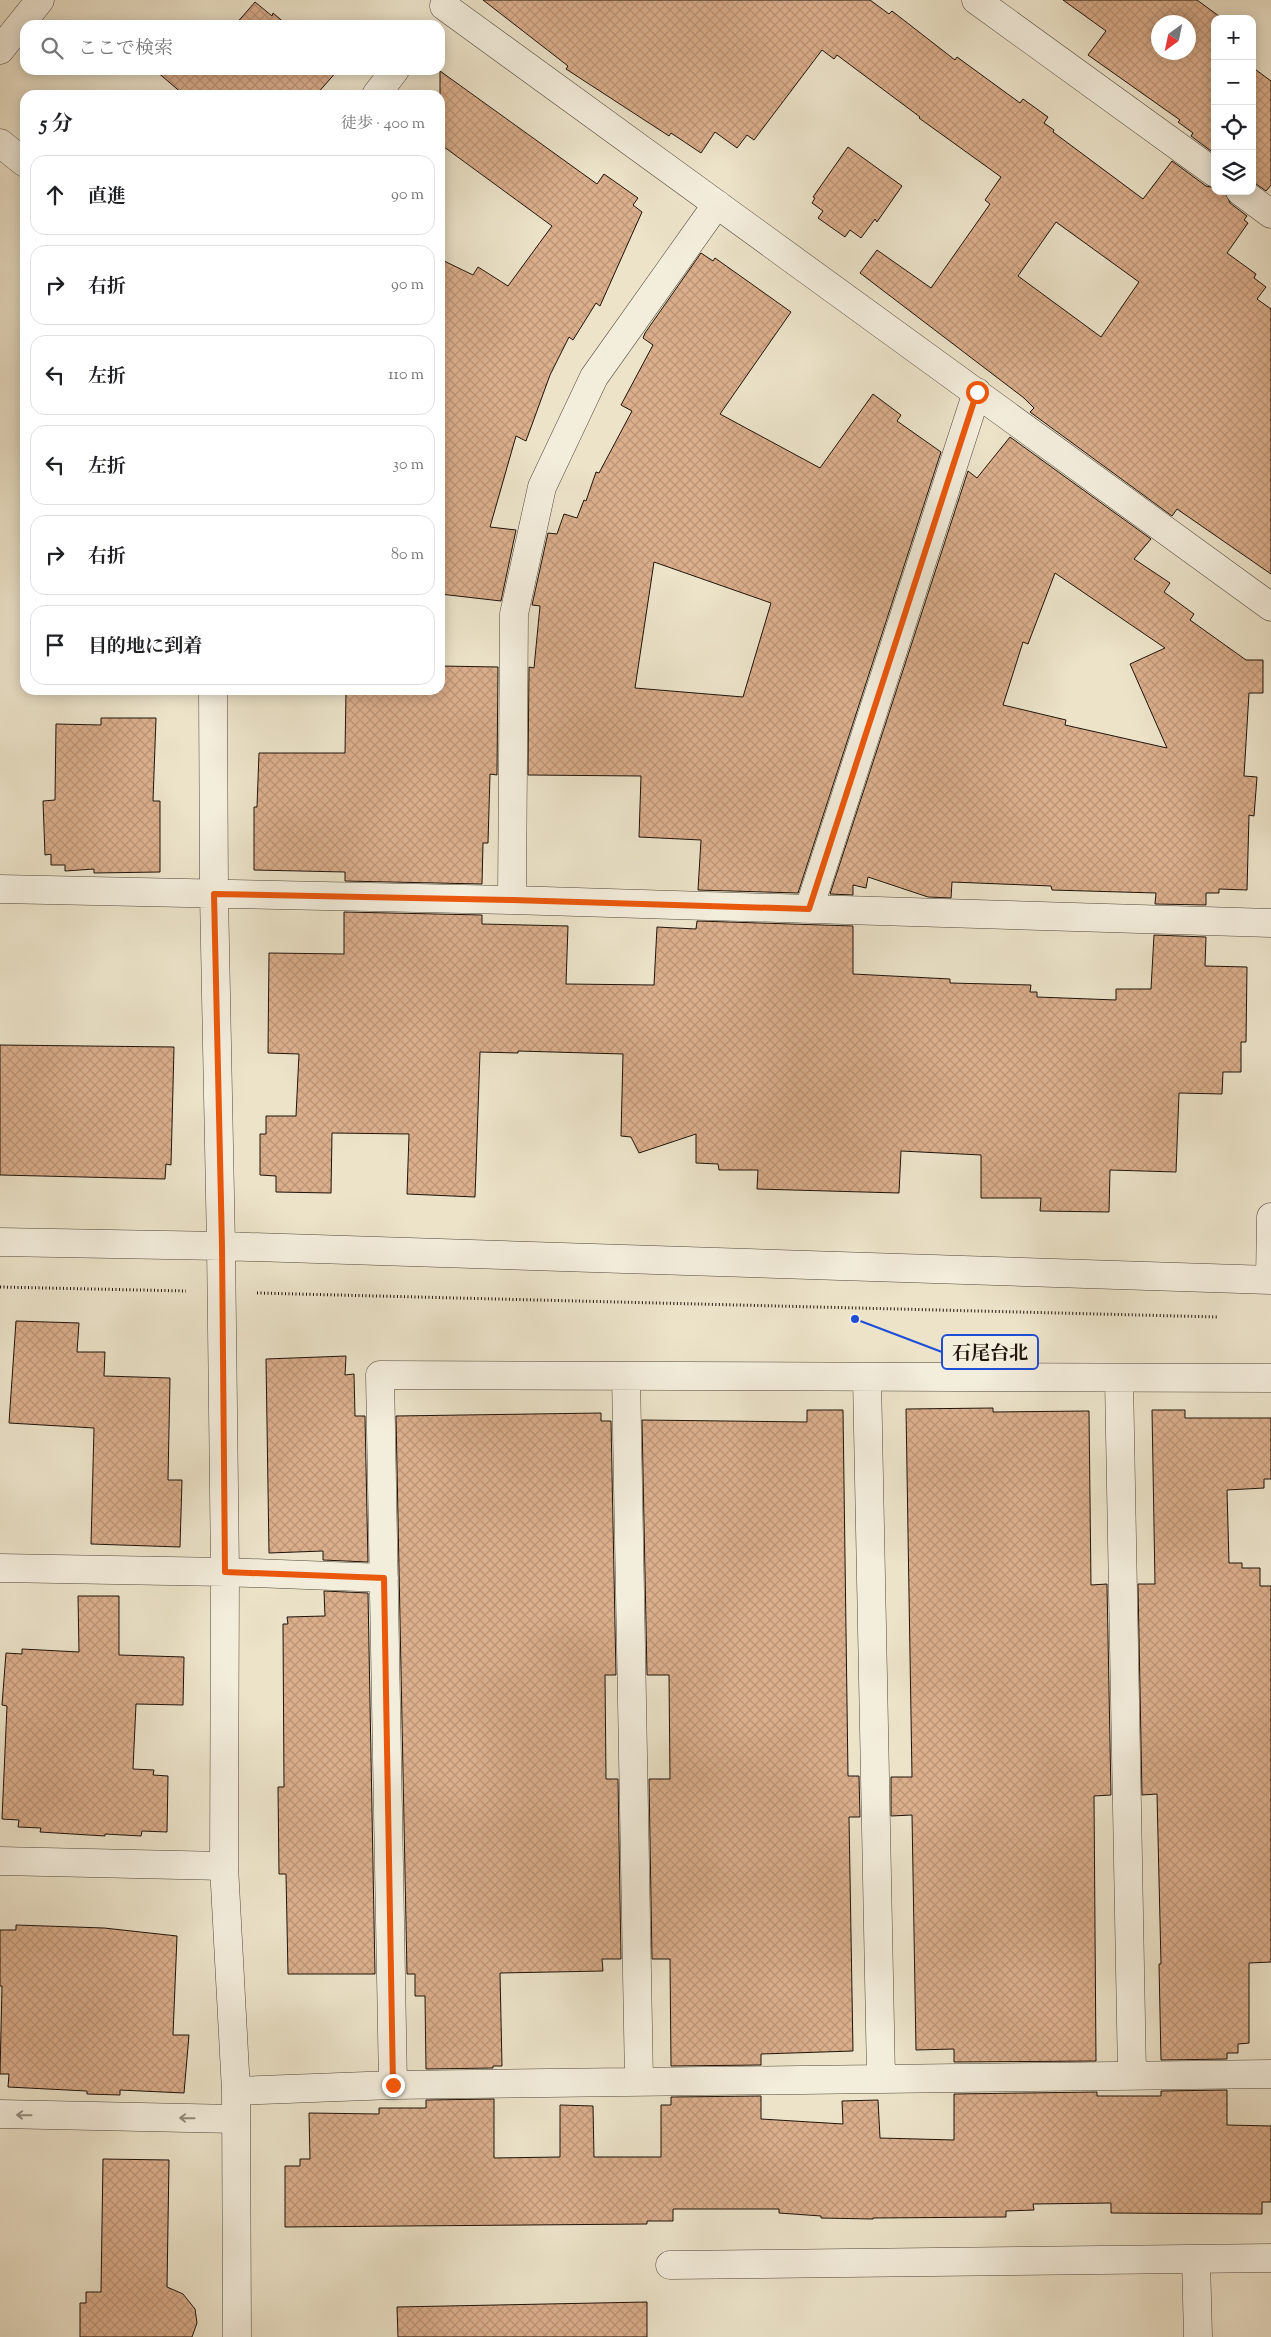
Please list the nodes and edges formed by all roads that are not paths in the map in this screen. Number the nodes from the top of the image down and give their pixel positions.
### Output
1 (40, 0) edge
2 (976, 0) edge
3 (440, 10) edge
4 (24, 20) edge
5 (20, 25) edge
6 (0, 50) edge
7 (391, 75) edge
8 (380, 90) edge
9 (0, 142) edge
10 (20, 160) edge
11 (1211, 170) edge
12 (1245, 195) edge
13 (717, 204) junction
14 (1271, 214) edge
15 (977, 392) junction
16 (1271, 607) edge
17 (213, 695) edge
18 (0, 889) edge
19 (214, 894) junction
20 (512, 900) junction
21 (809, 909) junction
22 (1271, 923) edge
23 (1271, 1217) edge
24 (0, 1242) edge
25 (222, 1246) junction
26 (1270, 1280) edge
27 (626, 1376) junction
28 (867, 1378) junction
29 (1271, 1378) edge
30 (1119, 1379) junction
31 (0, 1568) edge
32 (225, 1572) junction
33 (384, 1578) junction
34 (0, 1861) edge
35 (224, 1866) junction
36 (1271, 2074) edge
37 (1132, 2075) junction
38 (881, 2077) junction
39 (639, 2082) junction
40 (393, 2085) junction
41 (236, 2091) junction
42 (0, 2114) edge
43 (235, 2120) junction
44 (1271, 2258) edge
45 (1196, 2260) junction
46 (670, 2265) dead end
47 (237, 2337) edge
48 (1198, 2337) edge

1 - 4 street
2 - 11 street
3 - 13 street
5 - 6 street
7 - 8 street
9 - 10 street
12 - 14 street
13 - 15 street
13 - 20 street
15 - 16 street
15 - 21 street
17 - 19 street
18 - 19 street
19 - 20 street
19 - 25 street
20 - 21 street
21 - 22 street
23 - 26 street
24 - 25 street
25 - 26 street
25 - 32 street
27 - 28 street
27 - 33 street
27 - 39 street
28 - 30 street
28 - 38 street
29 - 30 street
30 - 37 street
31 - 32 street
32 - 33 street
32 - 35 street
33 - 40 street
34 - 35 street
35 - 41 street
36 - 37 street
37 - 38 street
38 - 39 street
39 - 40 street
40 - 41 street
41 - 43 street
43 -> 42 street
43 - 47 street
44 - 45 street
45 - 46 street
45 - 48 street

